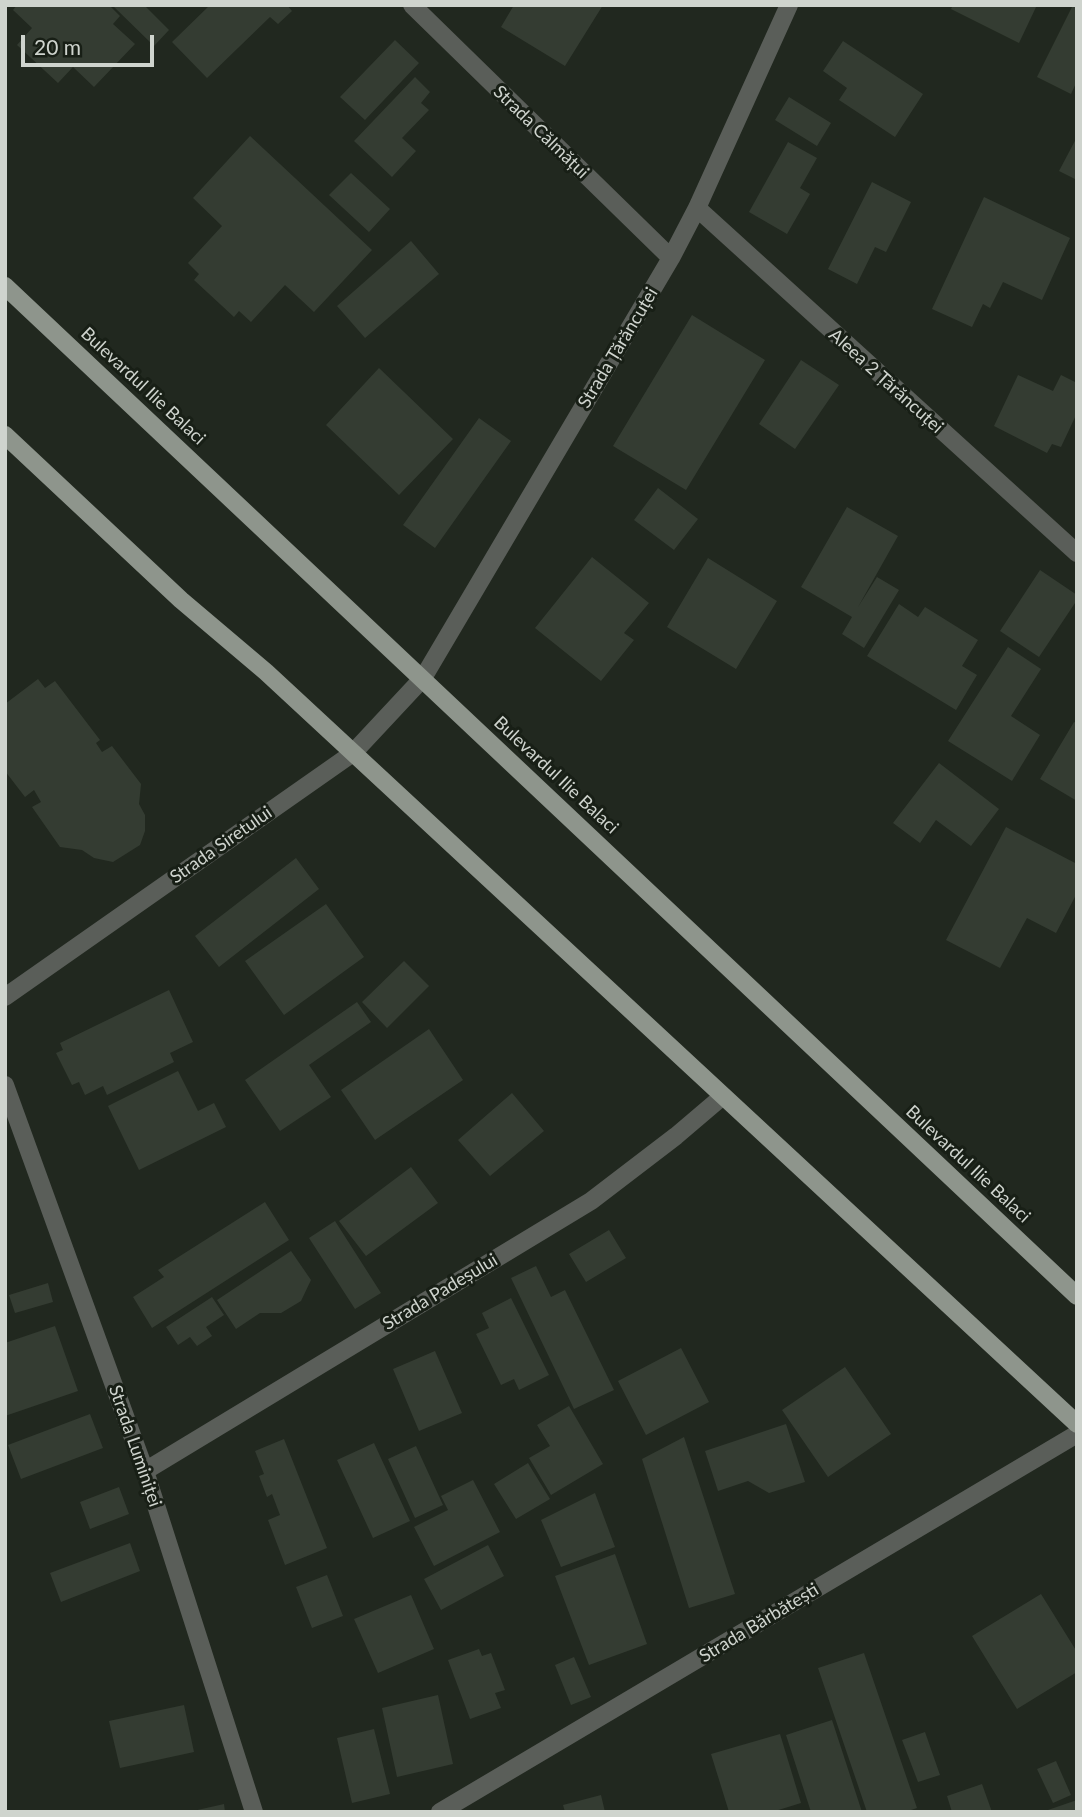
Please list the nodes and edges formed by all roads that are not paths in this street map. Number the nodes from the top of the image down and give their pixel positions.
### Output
1 (412, 5) edge
2 (789, 5) edge
3 (697, 208) junction
4 (671, 258) junction
5 (5, 286) edge
6 (5, 435) edge
7 (1077, 553) edge
8 (423, 678) junction
9 (352, 753) junction
10 (5, 997) edge
11 (5, 1084) edge
12 (723, 1096) junction
13 (1077, 1296) edge
14 (1077, 1424) edge
15 (1077, 1434) edge
16 (145, 1471) junction
17 (254, 1812) edge
18 (440, 1812) edge

1 - 4 street, Strada Călmățui
2 - 3 street, Strada Țărăncuței
3 - 4 street, Strada Țărăncuței
3 - 7 street, Aleea 2 Țărăncuței
4 - 8 street, Strada Țărăncuței
5 - 8 main road, Bulevardul Ilie Balaci
6 - 9 main road
8 - 9 street, Strada Siretului
8 - 13 main road, Bulevardul Ilie Balaci
9 - 10 street, Strada Siretului
9 - 12 main road
11 - 16 street, Strada Luminiței
12 - 14 main road
12 - 16 street, Strada Padeșului
15 - 18 street, Strada Bărbătești
16 - 17 street, Strada Luminiței

